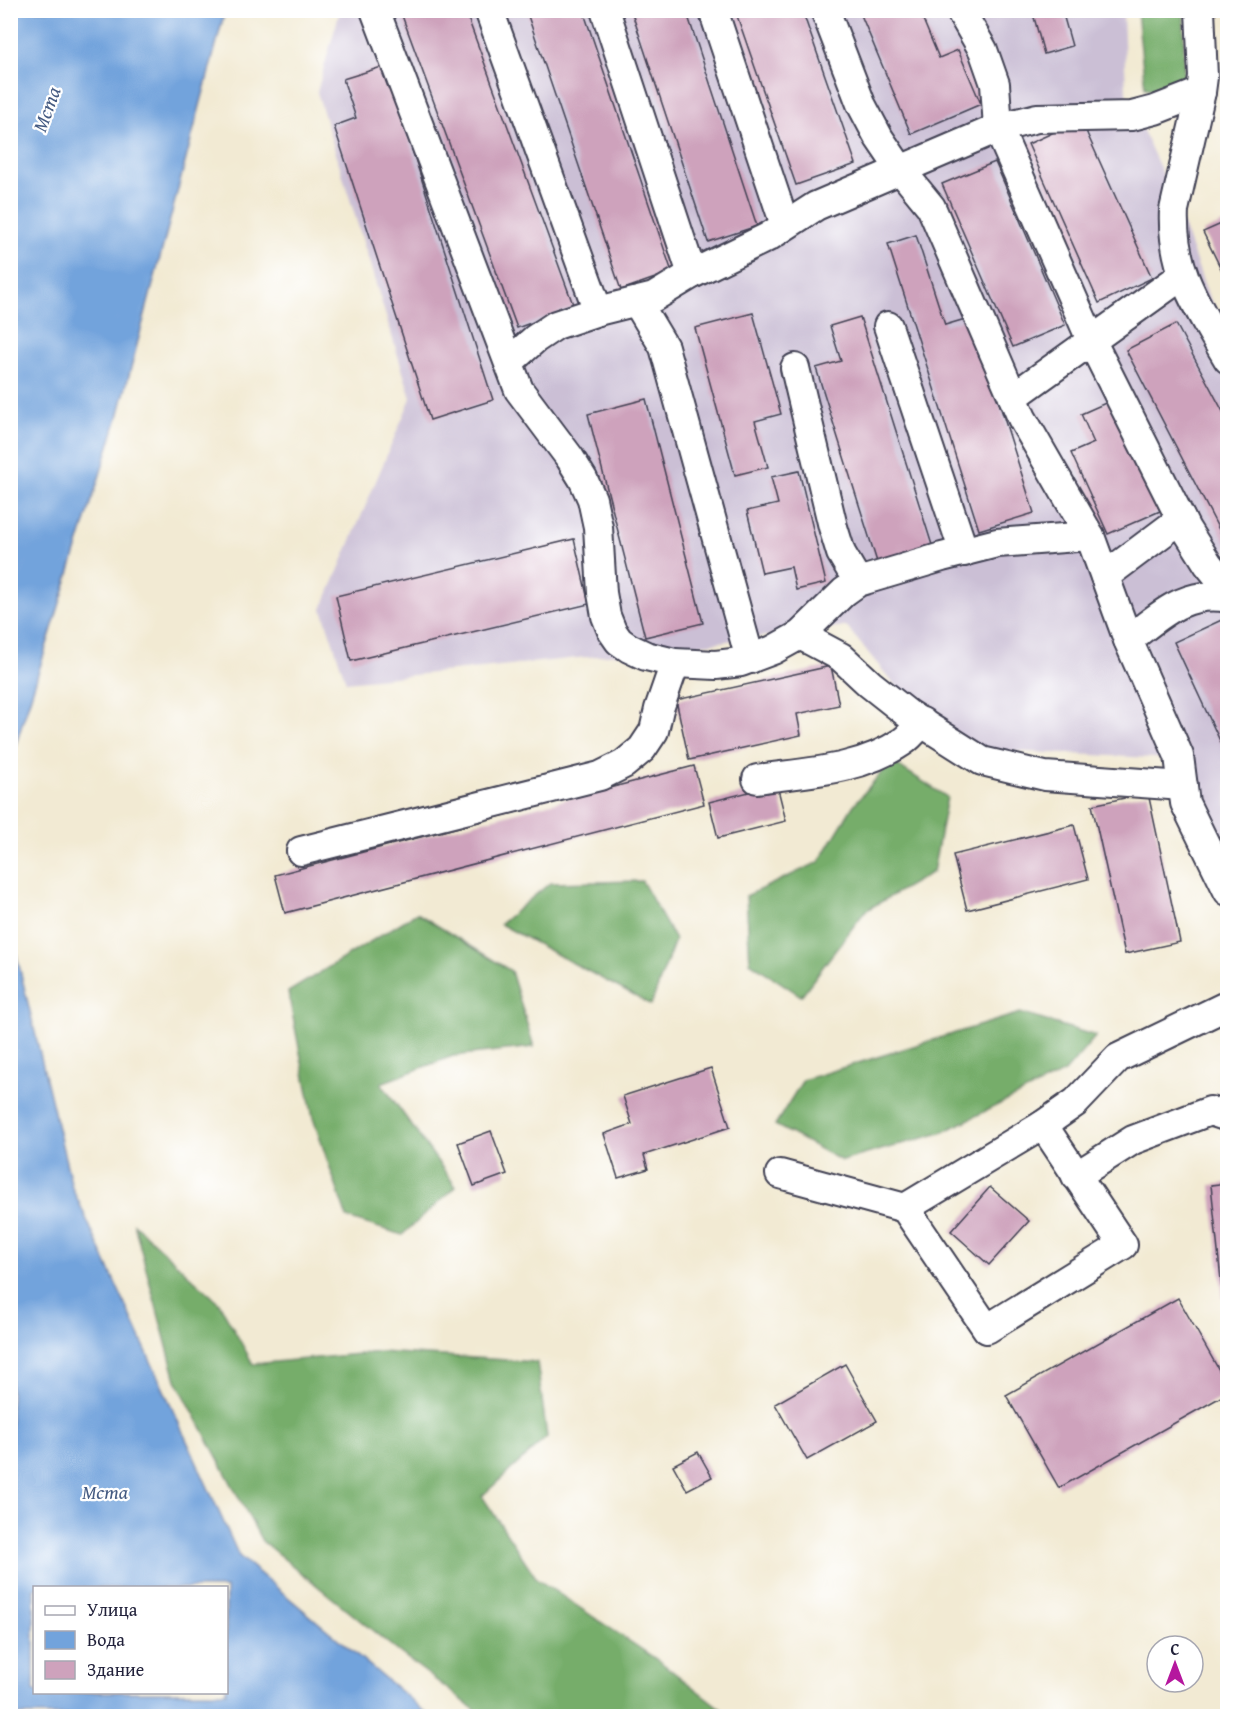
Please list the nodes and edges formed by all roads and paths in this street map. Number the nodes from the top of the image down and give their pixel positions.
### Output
1 (375, 10) edge
2 (489, 10) edge
3 (605, 10) edge
4 (713, 10) edge
5 (825, 10) edge
6 (960, 10) edge
7 (1200, 10) edge
8 (1201, 92) junction
9 (998, 128) junction
10 (900, 169) junction
11 (785, 225) junction
12 (692, 274) junction
13 (1183, 275) junction
14 (637, 302) junction
15 (598, 311) junction
16 (888, 326) dead end
17 (1092, 342) junction
18 (1227, 359) edge
19 (509, 362) junction
20 (795, 368) dead end
21 (1013, 397) junction
22 (1181, 519) junction
23 (1090, 536) junction
24 (964, 552) junction
25 (1105, 576) junction
26 (858, 582) junction
27 (1227, 589) edge
28 (1227, 598) edge
29 (800, 635) junction
30 (1128, 640) junction
31 (750, 659) junction
32 (675, 663) junction
33 (922, 722) junction
34 (757, 779) dead end
35 (1183, 786) junction
36 (301, 851) dead end
37 (1227, 891) edge
38 (1227, 1005) edge
39 (1227, 1117) edge
40 (1043, 1125) junction
41 (780, 1174) dead end
42 (1076, 1176) junction
43 (905, 1208) junction

1 - 19 lane
2 - 15 lane
3 - 12 lane
4 - 11 lane
5 - 10 lane
6 - 9 lane
7 - 8 lane
8 - 9 lane
8 - 13 lane
9 - 10 lane
9 - 17 lane
10 - 11 lane
10 - 21 lane
11 - 12 lane
12 - 14 lane
13 - 17 lane
13 - 18 lane
14 - 15 lane
14 - 31 lane
15 - 19 lane
16 - 24 lane
17 - 21 lane
17 - 22 lane
19 - 32 lane
20 - 26 lane
21 - 23 lane
22 - 25 lane
22 - 27 lane
23 - 24 lane
23 - 25 lane
24 - 26 lane
25 - 30 lane
26 - 29 lane
28 - 30 lane
29 - 31 lane
29 - 33 lane
30 - 35 lane
31 - 32 lane
32 - 36 lane
33 - 34 lane
33 - 35 lane
35 - 37 lane
38 - 40 lane
39 - 42 lane
40 - 42 lane
40 - 43 lane
41 - 43 lane
42 - 43 lane

